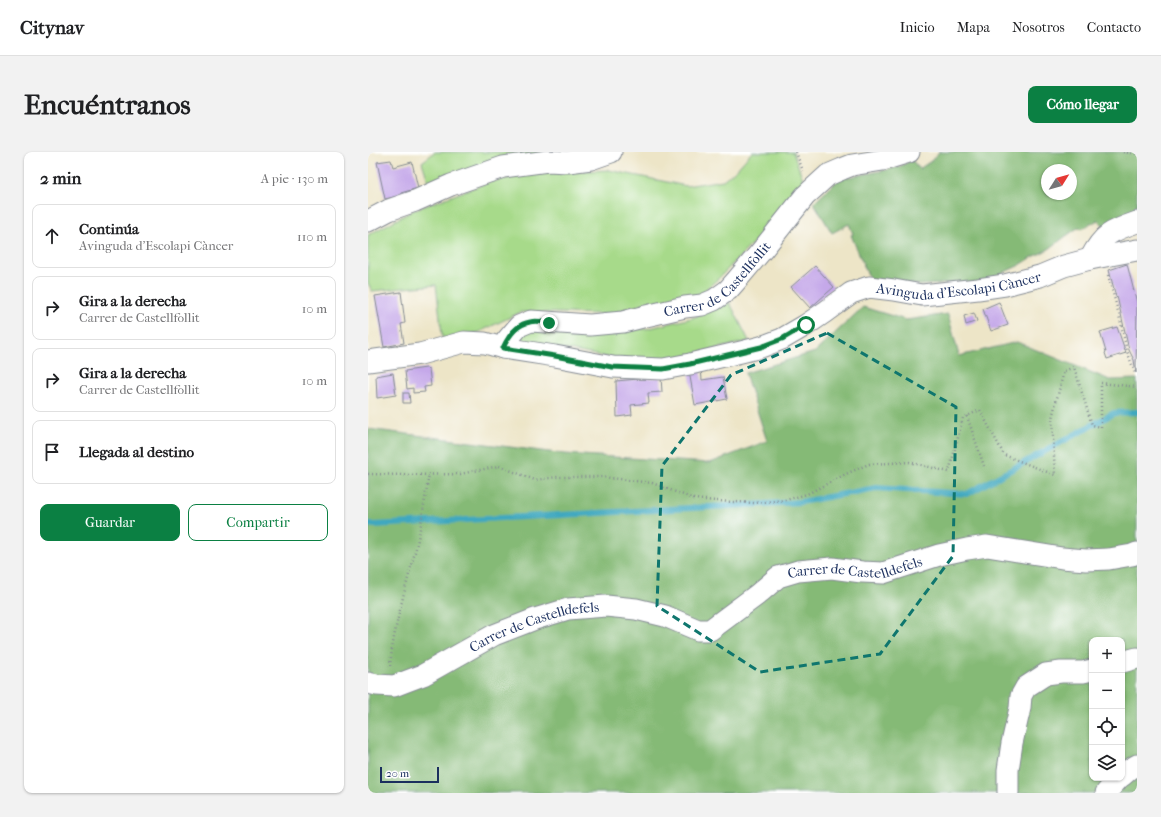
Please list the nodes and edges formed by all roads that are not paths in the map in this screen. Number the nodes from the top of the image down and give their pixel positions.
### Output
1 (611, 152) edge
2 (909, 152) edge
3 (368, 221) edge
4 (1137, 222) edge
5 (1137, 250) edge
6 (1096, 258) junction
7 (503, 348) junction
8 (368, 361) edge
9 (1137, 553) edge
10 (1137, 658) edge
11 (1125, 661) edge
12 (1089, 671) edge
13 (378, 684) edge
14 (1137, 765) edge
15 (1125, 773) edge
16 (1117, 781) edge
17 (1008, 793) edge
18 (1106, 793) edge

1 - 3 street
2 - 7 street, Carrer de Castellfollit
4 - 6 street
5 - 6 street, Avinguda d'Escolapi Càncer
6 - 7 street, Avinguda d'Escolapi Càncer
7 - 8 street, Avinguda d'Escolapi Càncer
9 - 13 street, Carrer de Castelldefels
10 - 11 street
12 - 17 street
14 - 15 street
16 - 18 street

